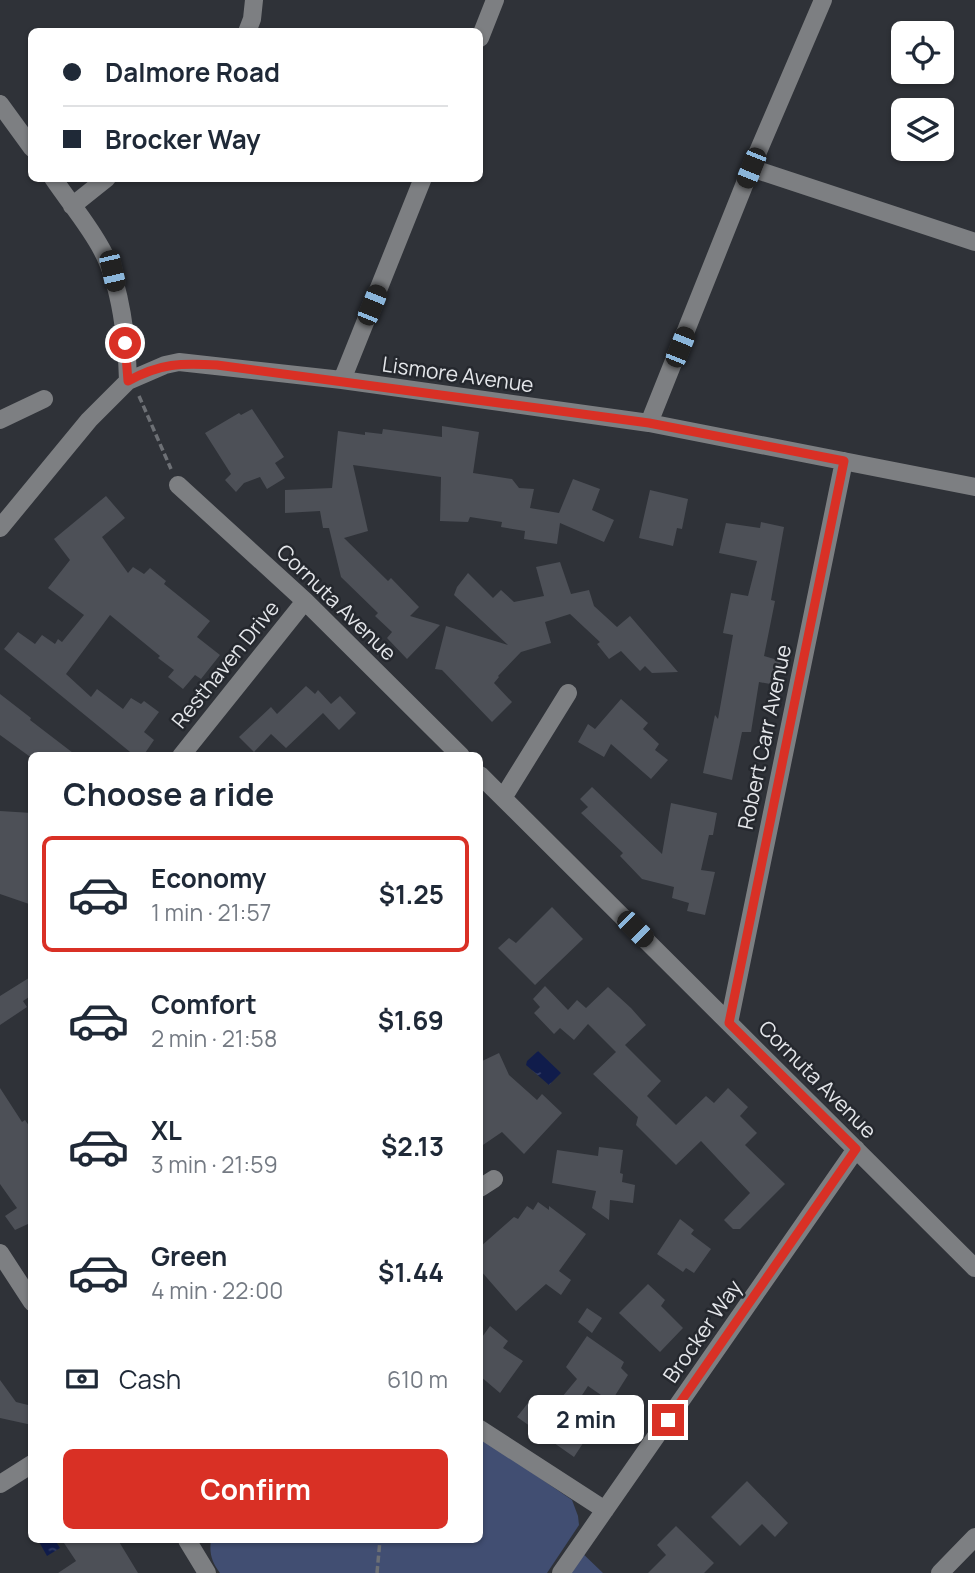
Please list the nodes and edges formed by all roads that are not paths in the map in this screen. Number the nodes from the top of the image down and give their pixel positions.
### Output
1 (254, 0) edge
2 (495, 0) edge
3 (822, 0) edge
4 (249, 28) edge
5 (483, 30) edge
6 (0, 104) edge
7 (28, 142) edge
8 (751, 168) junction
9 (56, 182) edge
10 (102, 182) edge
11 (421, 182) edge
12 (72, 206) junction
13 (975, 242) edge
14 (132, 379) junction
15 (342, 380) junction
16 (44, 399) dead end
17 (0, 420) edge
18 (649, 423) junction
19 (844, 461) junction
20 (178, 485) road end
21 (975, 488) edge
22 (0, 528) edge
23 (304, 601) junction
24 (568, 693) dead end
25 (184, 752) edge
26 (456, 752) edge
27 (483, 778) edge
28 (503, 798) junction
29 (729, 1023) junction
30 (856, 1149) junction
31 (0, 1253) edge
32 (975, 1268) edge
33 (28, 1296) edge
34 (483, 1431) edge
35 (28, 1466) edge
36 (0, 1484) edge
37 (605, 1510) junction
38 (975, 1537) edge
39 (189, 1543) edge
40 (207, 1573) edge
41 (561, 1573) edge
42 (940, 1573) edge

1 - 4 street
2 - 5 street
3 - 8 street
6 - 7 street
8 - 13 street
8 - 18 street
9 - 12 street
10 - 12 street
11 - 15 street
12 - 14 street
14 - 15 street, Lismore Avenue
14 - 22 street, Lismore Avenue
15 - 18 street, Lismore Avenue
16 - 17 street
18 - 19 street, Lismore Avenue
19 - 21 street, Lismore Avenue
19 - 29 street, Robert Carr Avenue
20 - 23 street, Cornuta Avenue
23 - 25 street, Resthaven Drive
23 - 26 street, Cornuta Avenue
24 - 28 street
27 - 28 street, Cornuta Avenue
28 - 29 street, Cornuta Avenue
29 - 30 street, Cornuta Avenue
30 - 32 street, Cornuta Avenue
30 - 37 street, Brocker Way
31 - 33 street
34 - 37 street
35 - 36 street
37 - 41 street, Brocker Way
38 - 42 street
39 - 40 street

